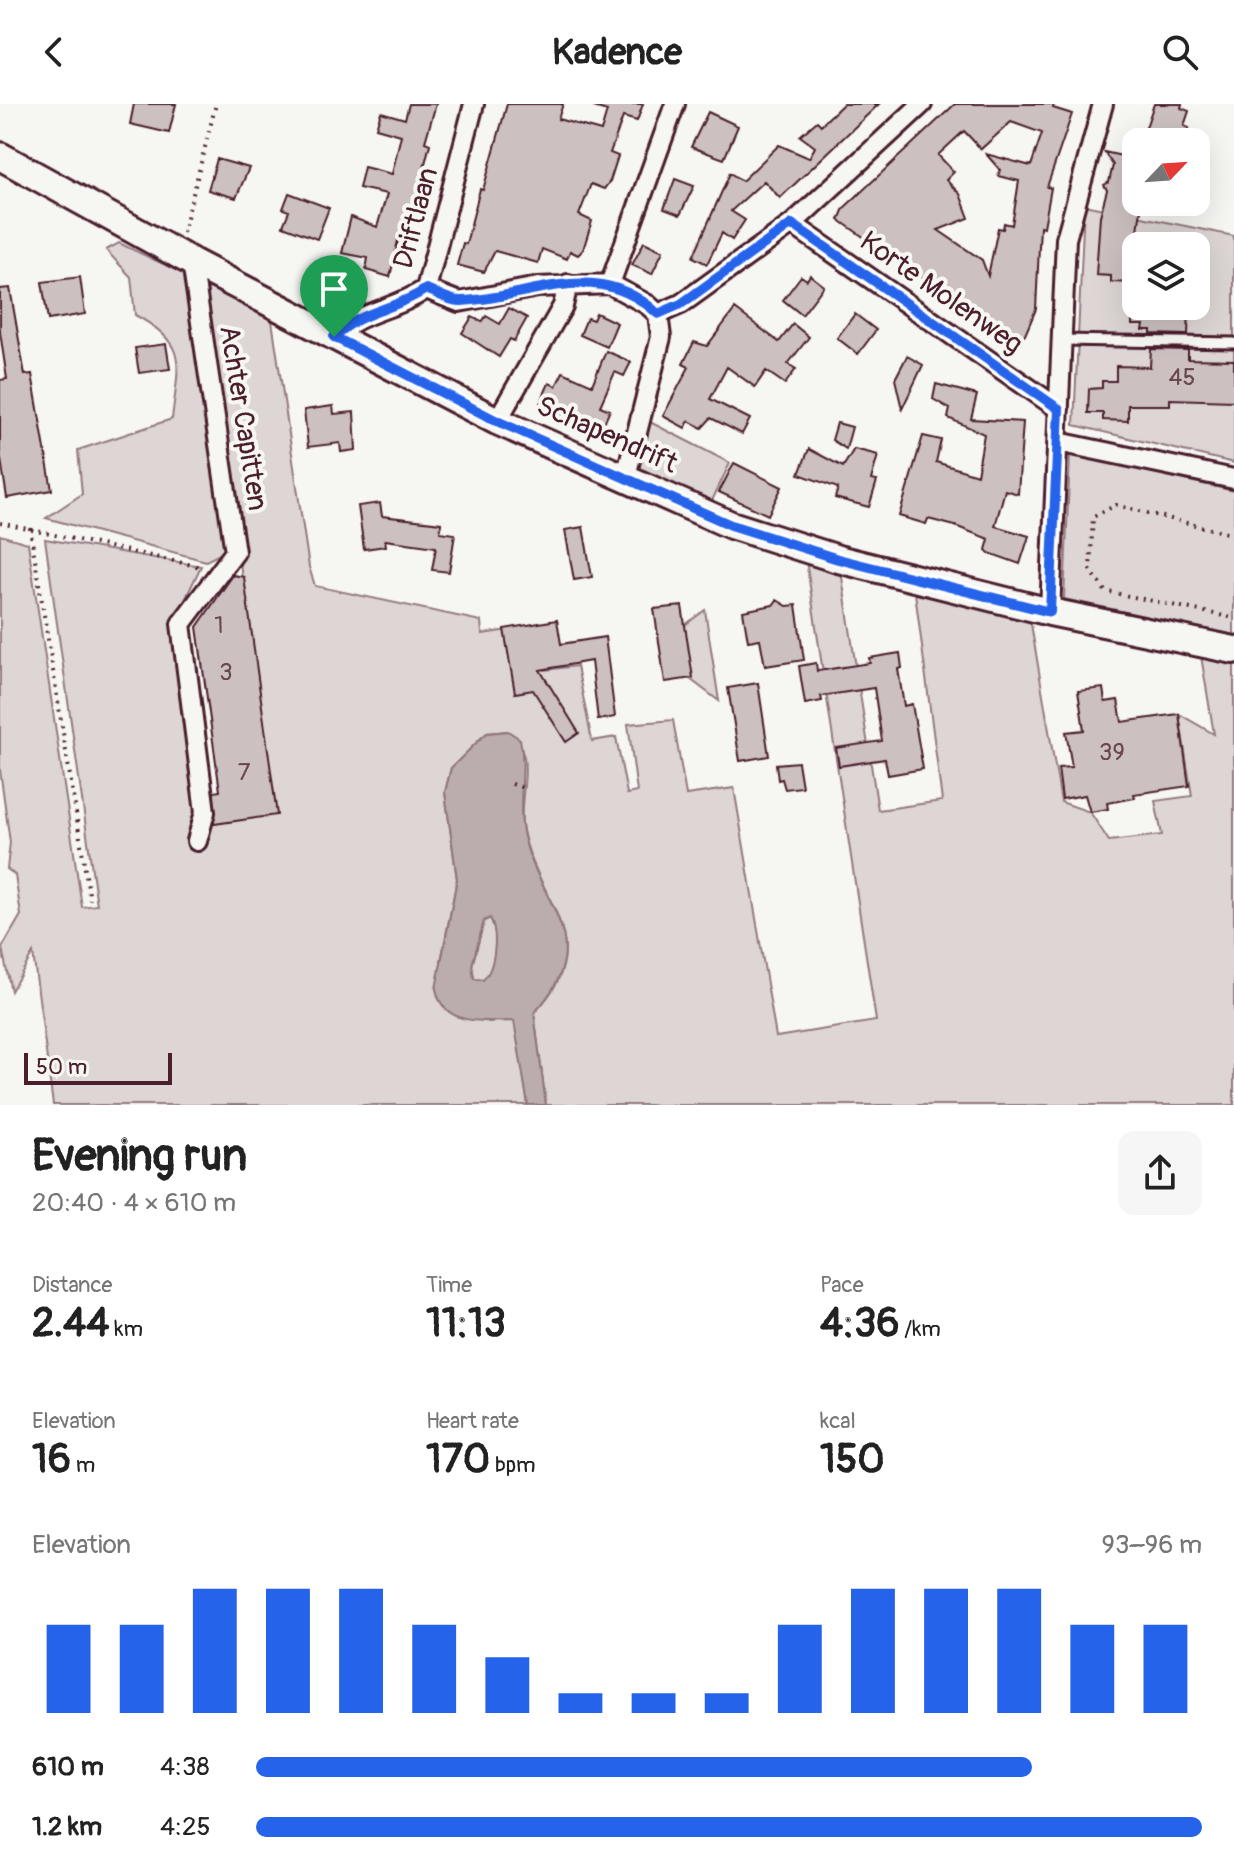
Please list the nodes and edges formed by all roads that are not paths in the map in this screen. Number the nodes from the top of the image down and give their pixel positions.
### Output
1 (474, 104) edge
2 (675, 104) edge
3 (922, 104) edge
4 (1103, 104) edge
5 (0, 156) edge
6 (792, 224) junction
7 (185, 259) junction
8 (568, 284) junction
9 (610, 284) junction
10 (426, 289) junction
11 (658, 314) junction
12 (334, 337) junction
13 (1062, 340) junction
14 (1234, 343) edge
15 (1059, 409) junction
16 (497, 421) junction
17 (1058, 442) junction
18 (1234, 479) edge
19 (625, 480) junction
20 (1050, 612) junction
21 (1234, 650) edge
22 (197, 841) dead end

1 - 10 street, Driftlaan
2 - 9 street
3 - 6 street
4 - 13 street
5 - 7 street, Schapendrift
6 - 11 street
6 - 15 street, Korte Molenweg
7 - 12 street, Schapendrift
7 - 22 street, Achter Capitten
8 - 9 street
8 - 10 street
8 - 16 street
9 - 11 street
10 - 12 street, Driftlaan
11 - 19 street
12 - 16 street, Schapendrift
13 - 14 lane
13 - 15 street
15 - 17 street
16 - 19 street, Schapendrift
17 - 18 street
17 - 20 street
19 - 20 street, Schapendrift
20 - 21 street, Schapendrift

